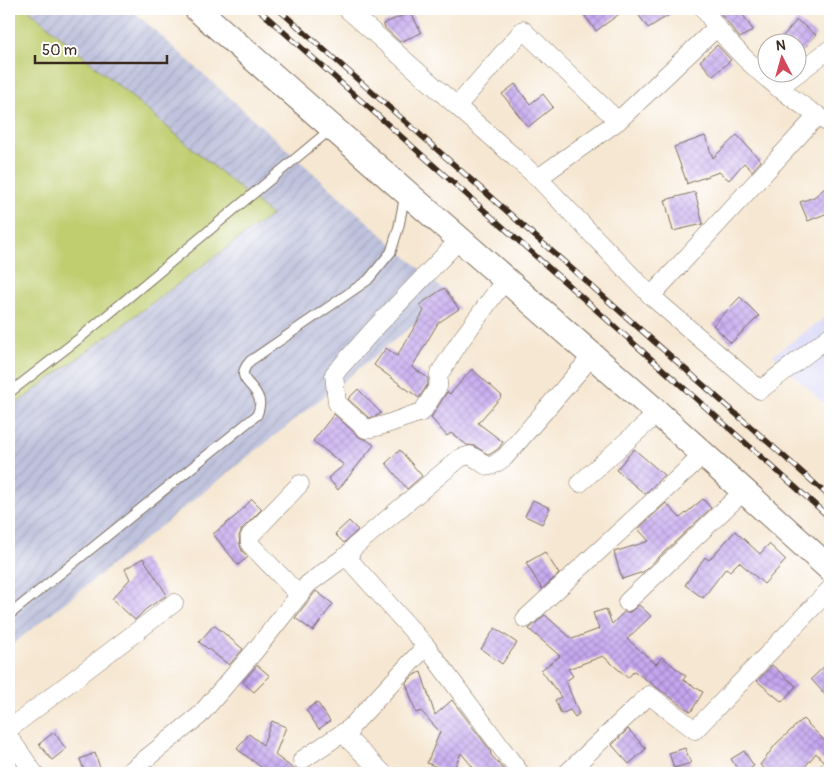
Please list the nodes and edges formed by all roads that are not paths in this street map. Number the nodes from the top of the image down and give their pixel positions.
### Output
1 (197, 9) edge
2 (347, 9) edge
3 (704, 9) edge
4 (716, 28) junction
5 (830, 49) edge
6 (778, 88) junction
7 (457, 106) junction
8 (824, 120) edge
9 (618, 121) junction
10 (333, 128) junction
11 (538, 178) junction
12 (405, 192) junction
13 (460, 239) junction
14 (505, 280) junction
15 (651, 296) junction
16 (830, 336) edge
17 (592, 356) junction
18 (9, 393) edge
19 (658, 414) junction
20 (703, 456) junction
21 (580, 483) dead end
22 (300, 484) dead end
23 (744, 491) junction
24 (350, 553) junction
25 (830, 569) edge
26 (830, 590) edge
27 (299, 595) junction
28 (627, 602) dead end
29 (174, 603) dead end
30 (9, 615) edge
31 (525, 619) dead end
32 (426, 646) junction
33 (350, 728) junction
34 (9, 730) edge
35 (9, 737) edge
36 (302, 760) dead end
37 (830, 769) edge
38 (34, 773) edge
39 (128, 773) edge
40 (383, 773) edge
41 (520, 773) edge
42 (567, 773) edge
43 (826, 773) edge

1 - 10 main road
2 - 7 street
3 - 4 street
4 - 6 street
4 - 9 street
5 - 6 street
6 - 8 street
7 - 9 street
7 - 11 street
8 - 15 street
9 - 11 street
10 - 12 main road
10 - 18 lane
11 - 15 street
12 - 13 main road
12 - 30 lane
13 - 14 main road
13 - 14 street
14 - 17 main road
15 - 16 street
17 - 19 main road
17 - 24 street
19 - 20 main road
19 - 21 street
20 - 23 main road
20 - 31 street
22 - 27 street
23 - 25 main road
23 - 28 street
24 - 27 street
24 - 32 street
26 - 42 street
27 - 39 street
29 - 34 street
32 - 33 street
32 - 41 street
33 - 36 street
33 - 40 street
35 - 38 street
37 - 43 street

